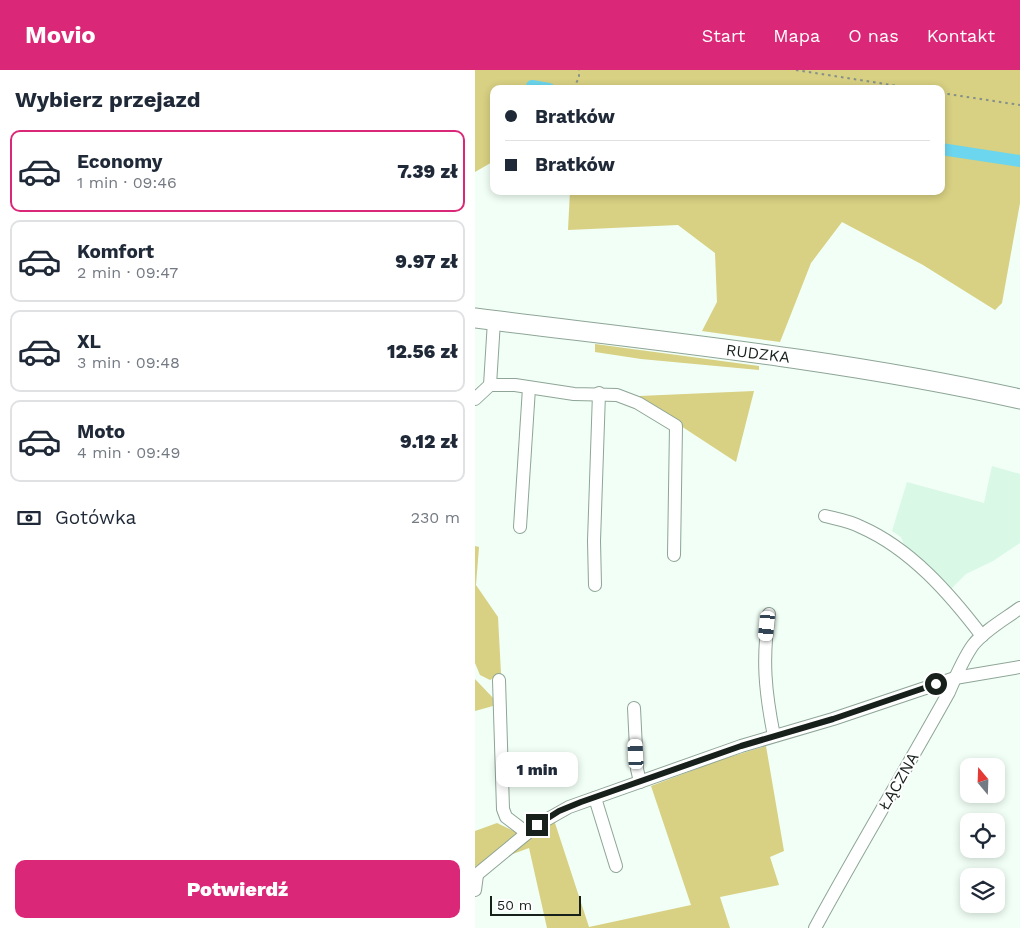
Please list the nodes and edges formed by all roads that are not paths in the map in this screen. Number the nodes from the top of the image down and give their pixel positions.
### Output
1 (475, 318) edge
2 (494, 321) junction
3 (490, 384) junction
4 (529, 388) junction
5 (599, 394) junction
6 (475, 399) edge
7 (1020, 399) edge
8 (825, 516) dead end
9 (520, 527) dead end
10 (674, 555) dead end
11 (595, 585) dead end
12 (1020, 608) edge
13 (769, 614) dead end
14 (983, 636) junction
15 (1020, 667) edge
16 (955, 678) junction
17 (499, 680) dead end
18 (634, 708) dead end
19 (774, 736) junction
20 (640, 782) junction
21 (595, 798) junction
22 (527, 833) junction
23 (617, 866) dead end
24 (476, 876) edge
25 (475, 890) edge
26 (815, 928) edge

1 - 2 main road, RUDZKA
2 - 3 street
2 - 7 main road, RUDZKA
3 - 4 street
3 - 6 street
4 - 5 street
4 - 9 street
5 - 10 street
5 - 11 street
8 - 14 street
12 - 14 street, ŁĄCZNA
13 - 19 street
14 - 16 street, ŁĄCZNA
15 - 16 street
16 - 19 street
16 - 26 street, ŁĄCZNA
17 - 22 street
18 - 20 street
19 - 20 street
20 - 21 street
21 - 22 street
21 - 23 street
22 - 24 street
24 - 25 street

